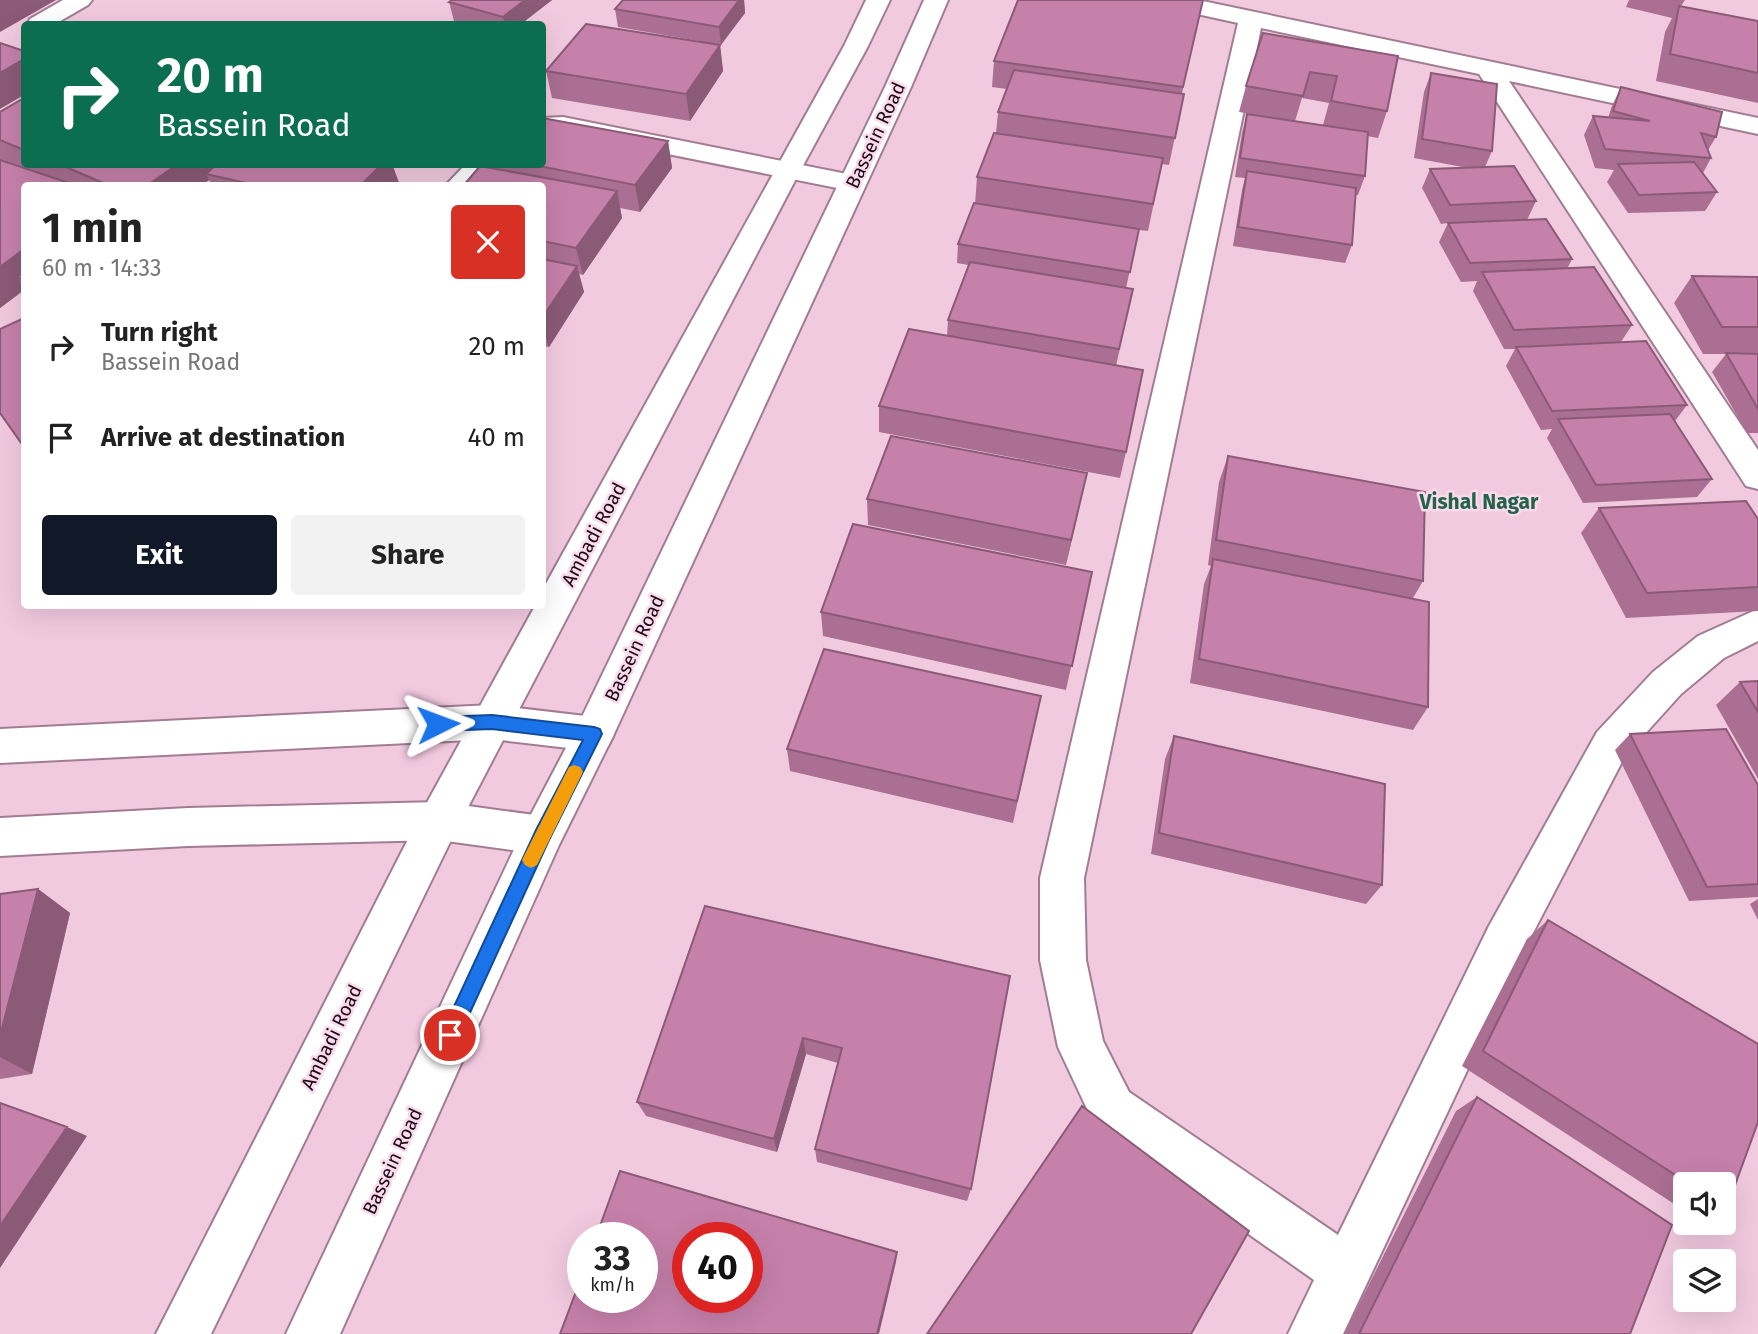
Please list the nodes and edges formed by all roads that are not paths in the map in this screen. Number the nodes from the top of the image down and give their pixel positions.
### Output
1 (80, 0) edge
2 (878, 0) edge
3 (936, 0) edge
4 (1164, 0) edge
5 (1295, 0) edge
6 (45, 21) edge
7 (1268, 23) junction
8 (1487, 67) junction
9 (546, 126) edge
10 (1758, 126) edge
11 (478, 168) edge
12 (786, 172) junction
13 (463, 182) edge
14 (852, 183) junction
15 (1758, 477) edge
16 (1758, 624) edge
17 (492, 722) junction
18 (594, 734) junction
19 (0, 746) edge
20 (439, 821) junction
21 (542, 835) junction
22 (0, 837) edge
23 (1347, 1272) junction
24 (183, 1334) edge
25 (313, 1334) edge
26 (1315, 1334) edge

1 - 6 street
2 - 12 street, Ambadi Road
3 - 14 street, Bassein Road
4 - 7 street
5 - 7 street
7 - 8 street
7 - 23 street
8 - 10 street
8 - 15 street
9 - 12 street
11 - 13 street
12 - 14 street
12 - 17 street, Ambadi Road
14 - 18 street, Bassein Road
16 - 23 street
17 - 18 street
17 - 19 street
17 - 20 street, Ambadi Road
18 - 21 street, Bassein Road
20 - 21 street
20 - 22 street
20 - 24 street, Ambadi Road
21 - 25 street, Bassein Road
23 - 26 street

